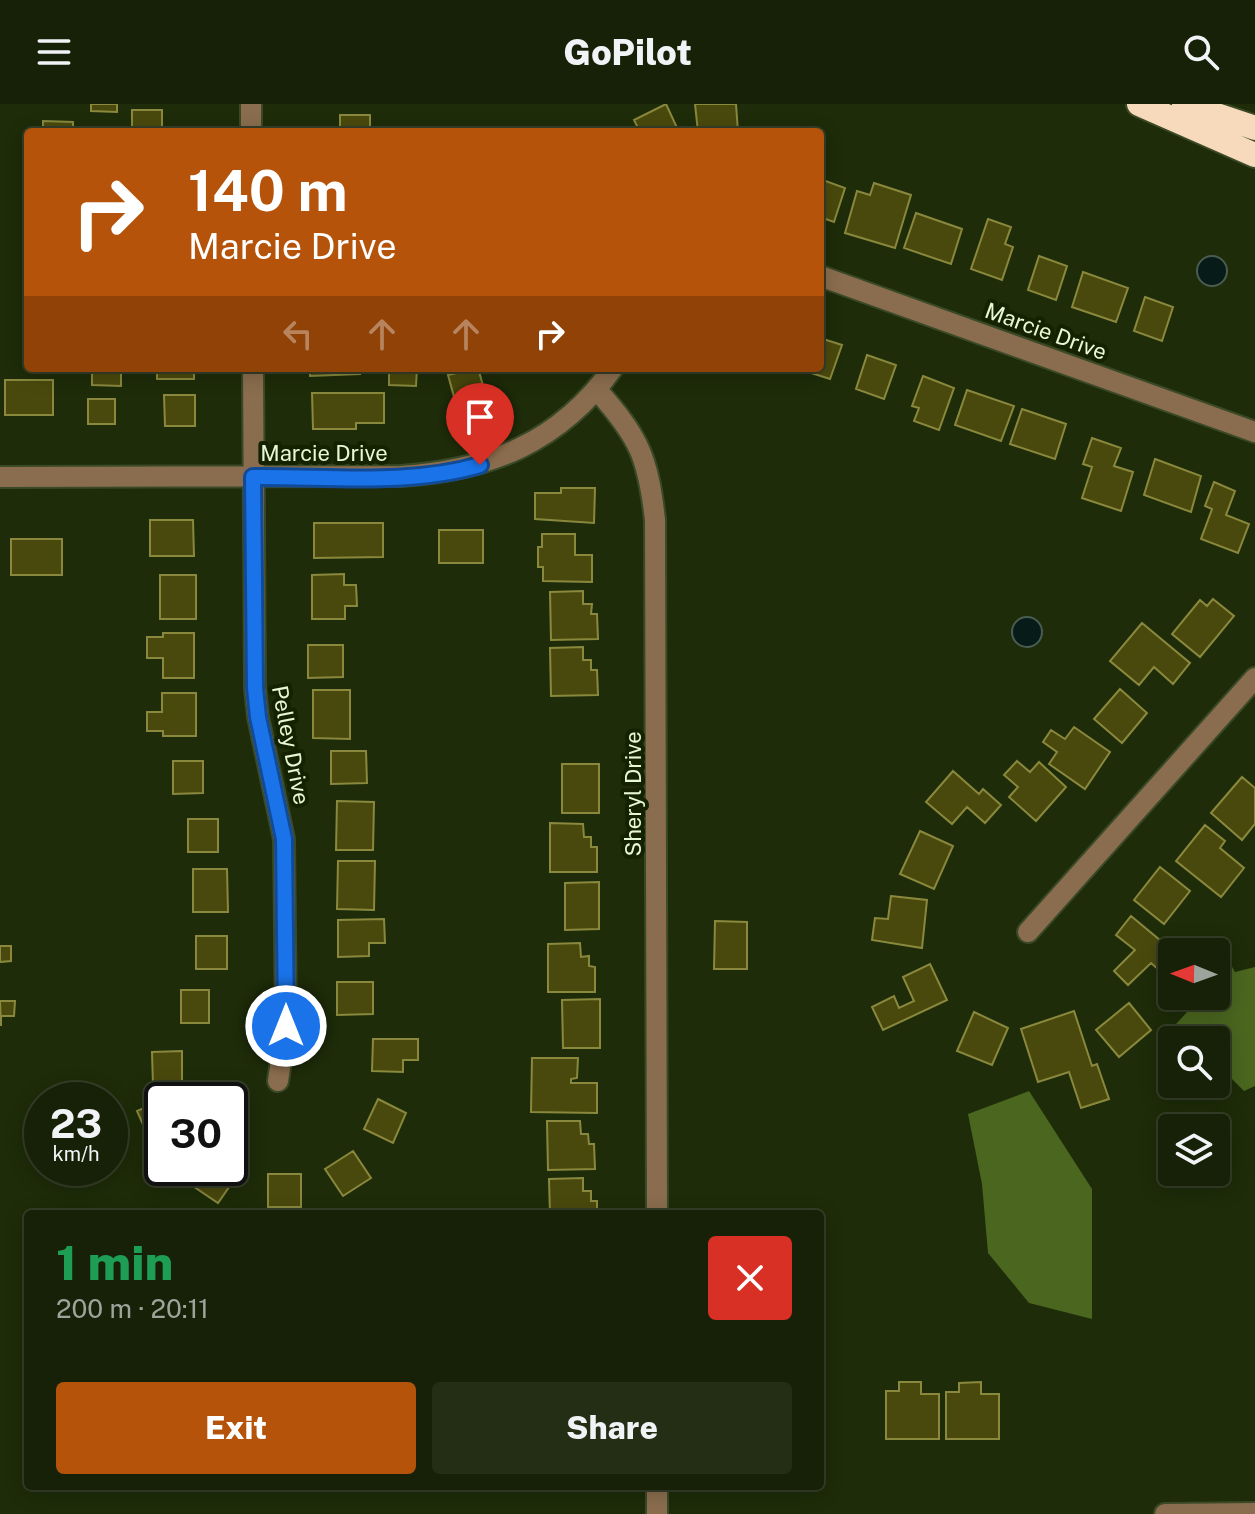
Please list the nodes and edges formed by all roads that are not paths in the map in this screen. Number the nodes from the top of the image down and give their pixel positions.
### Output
1 (251, 104) edge
2 (1139, 104) edge
3 (1184, 104) edge
4 (251, 128) edge
5 (1255, 128) edge
6 (1255, 155) edge
7 (824, 277) edge
8 (253, 372) edge
9 (610, 372) edge
10 (597, 390) junction
11 (1255, 432) edge
12 (0, 477) edge
13 (253, 477) junction
14 (1255, 678) edge
15 (1028, 932) dead end
16 (278, 1081) dead end
17 (657, 1210) edge
18 (657, 1490) edge
19 (1255, 1513) edge
20 (657, 1514) edge
21 (1165, 1514) edge

1 - 4 street
2 - 6 highway
3 - 5 highway
7 - 11 street, Marcie Drive
8 - 13 street, Pelley Drive
9 - 10 street, Marcie Drive
10 - 13 street, Marcie Drive
10 - 17 street, Sheryl Drive
12 - 13 street, Marcie Drive
13 - 16 street, Pelley Drive
14 - 15 street
18 - 20 street
19 - 21 street

